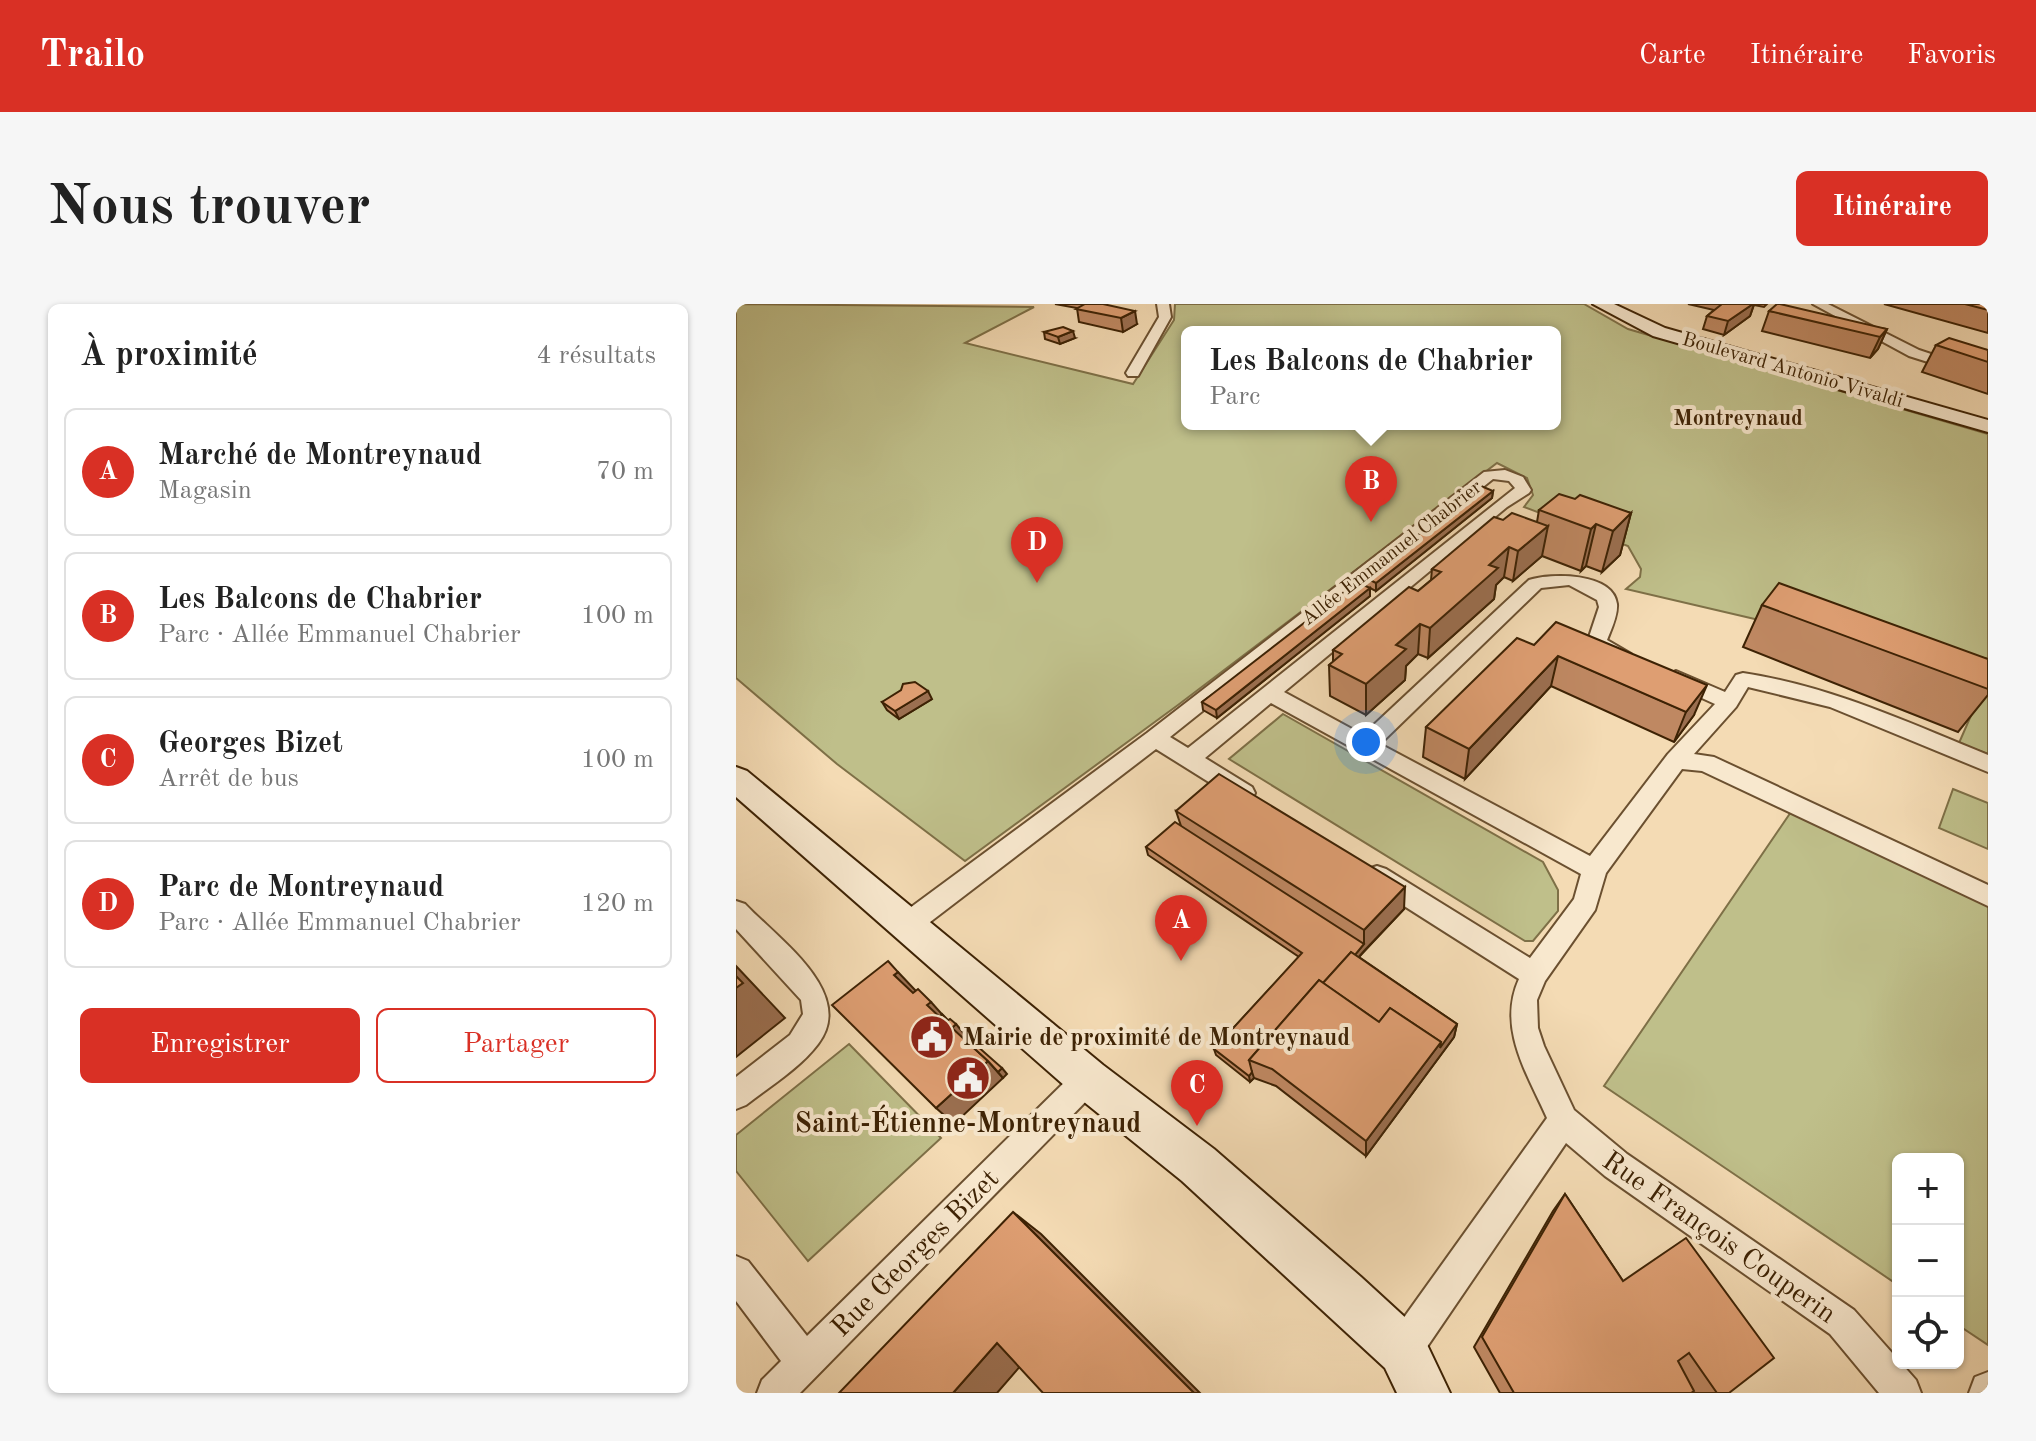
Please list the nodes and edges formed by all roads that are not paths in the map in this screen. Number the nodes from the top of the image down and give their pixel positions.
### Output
1 (1163, 304) edge
2 (1601, 304) edge
3 (1819, 304) edge
4 (1133, 373) dead end
5 (1988, 377) edge
6 (1988, 426) edge
7 (1637, 661) edge
8 (1663, 673) edge
9 (1269, 693) junction
10 (1729, 702) junction
11 (1155, 738) junction
12 (1365, 746) junction
13 (1189, 759) junction
14 (1676, 760) junction
15 (1988, 764) edge
16 (736, 779) edge
17 (1270, 809) edge
18 (1351, 860) edge
19 (1594, 870) junction
20 (1988, 896) edge
21 (736, 912) edge
22 (908, 924) junction
23 (1534, 974) junction
24 (1088, 1079) junction
25 (736, 1095) edge
26 (1563, 1121) junction
27 (736, 1273) edge
28 (1403, 1350) junction
29 (805, 1363) junction
30 (775, 1393) edge
31 (1424, 1393) edge
32 (1903, 1393) edge

1 - 4 street
2 - 6 street, Boulevard Antonio Vivaldi
3 - 5 street
7 - 12 street
8 - 10 street
9 - 11 street, Allée Emmanuel Chabrier
9 - 12 street
9 - 13 street, Allée Emmanuel Chabrier
10 - 14 street
10 - 15 street
11 - 13 street
11 - 22 street
12 - 19 street
13 - 17 street
14 - 19 street
14 - 20 street
16 - 22 street
18 - 23 street
19 - 23 street
21 - 25 street
22 - 24 street
23 - 26 street
24 - 28 street
24 - 29 street, Rue Georges Bizet
26 - 28 street
26 - 32 street, Rue François Couperin
27 - 29 street
28 - 31 street
29 - 30 street, Rue Georges Bizet

